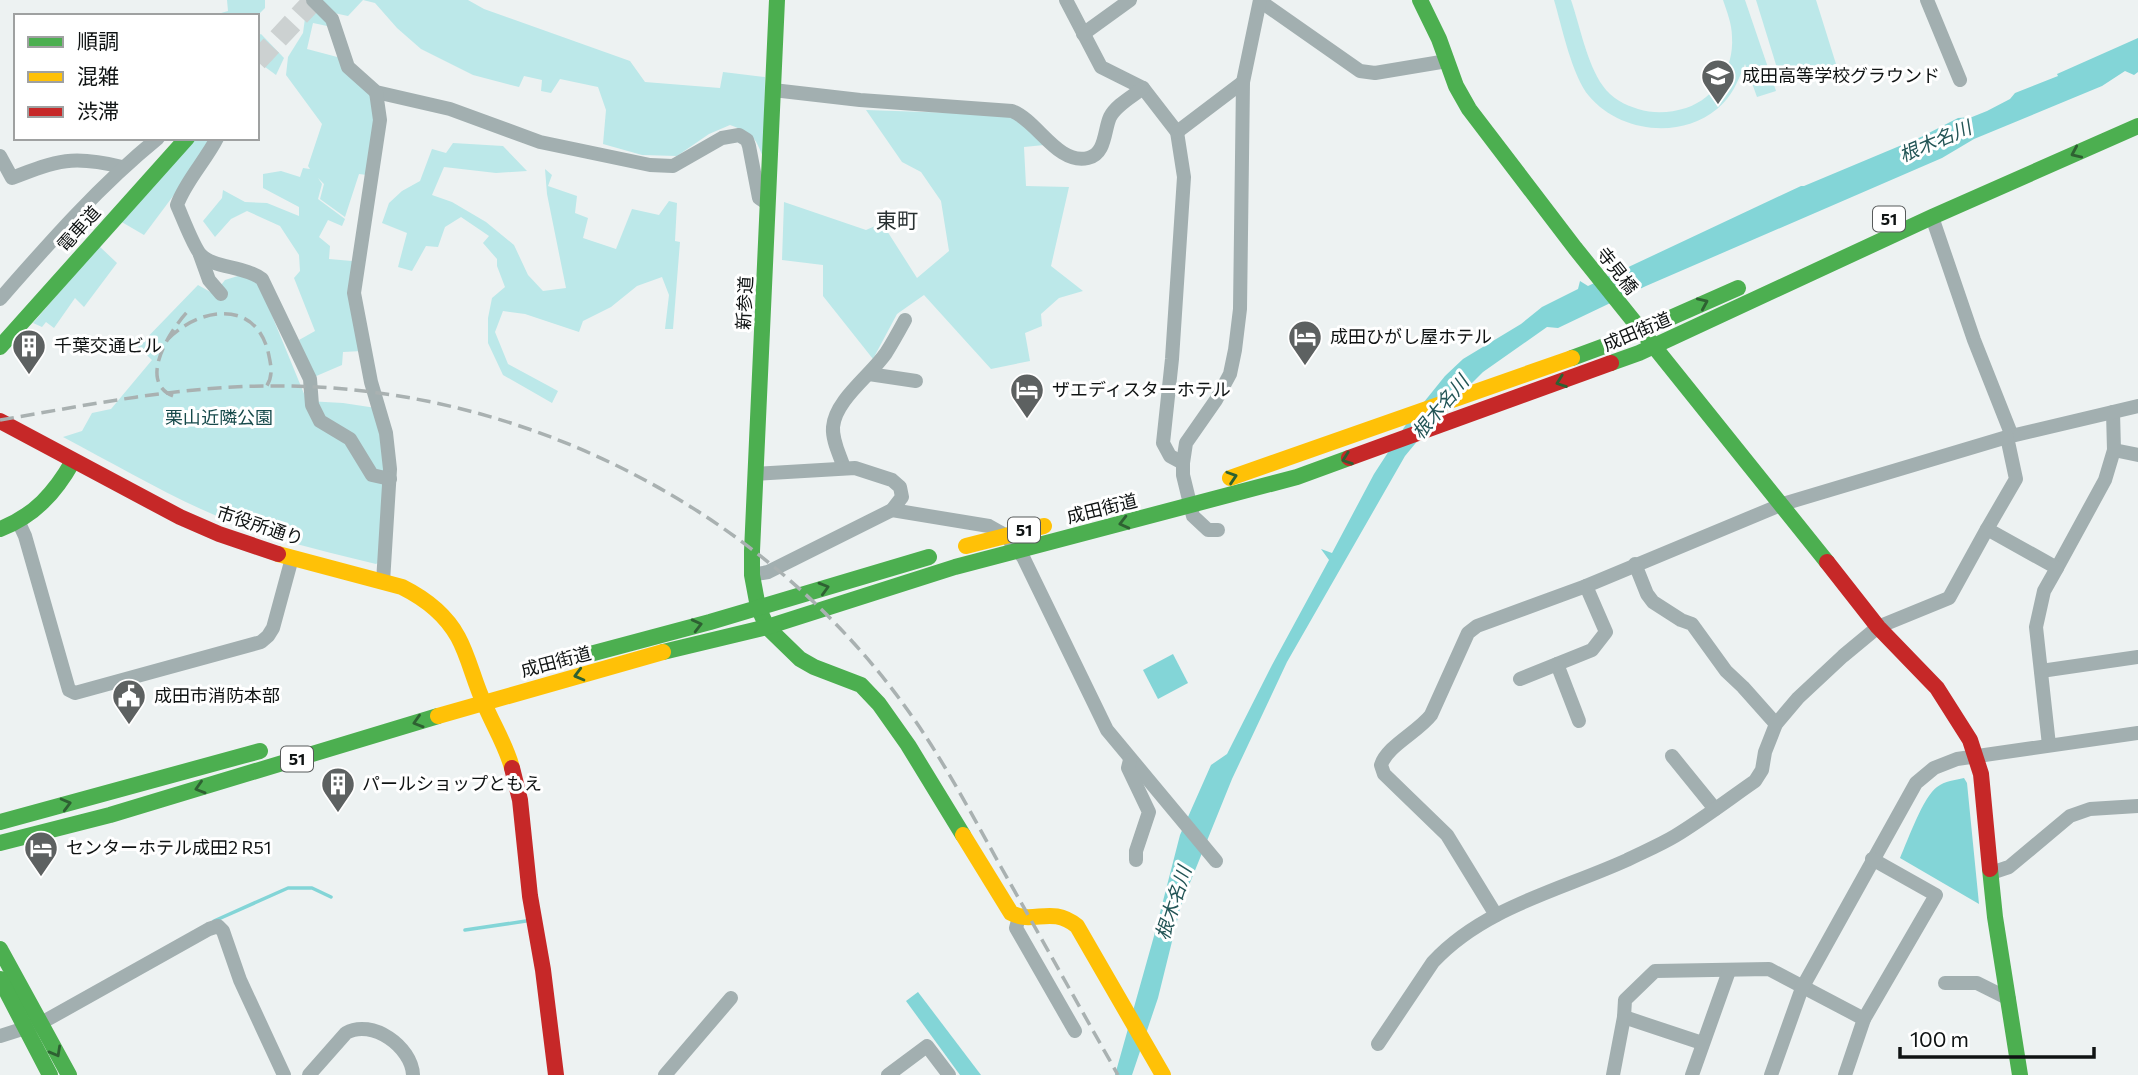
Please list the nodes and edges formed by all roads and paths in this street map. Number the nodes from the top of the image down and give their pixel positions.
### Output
1 (313, 0) edge
2 (777, 0) edge
3 (1066, 0) edge
4 (1130, 0) edge
5 (1420, 0) edge
6 (1927, 0) edge
7 (1260, 1) edge
8 (1083, 34) junction
9 (1447, 61) junction
10 (1960, 80) dead end
11 (1243, 82) junction
12 (1143, 88) junction
13 (773, 90) junction
14 (376, 92) junction
15 (2138, 125) edge
16 (1177, 132) junction
17 (156, 140) edge
18 (185, 140) edge
19 (216, 140) edge
20 (0, 156) edge
21 (122, 167) junction
22 (769, 204) junction
23 (1932, 217) junction
24 (200, 255) junction
25 (1755, 279) dead end
26 (221, 294) dead end
27 (0, 299) edge
28 (905, 320) dead end
29 (1641, 332) junction
30 (0, 347) edge
31 (1653, 347) junction
32 (869, 374) junction
33 (916, 381) dead end
34 (2138, 406) edge
35 (2113, 412) junction
36 (0, 421) edge
37 (19, 431) junction
38 (0, 434) edge
39 (2009, 436) junction
40 (2114, 450) junction
41 (2138, 454) edge
42 (73, 461) junction
43 (1183, 463) junction
44 (844, 468) junction
45 (755, 474) junction
46 (390, 479) junction
47 (1188, 499) junction
48 (1783, 505) junction
49 (892, 510) junction
50 (1109, 510) dead end
51 (1057, 522) dead end
52 (19, 523) junction
53 (0, 529) edge
54 (1217, 530) dead end
55 (1987, 530) junction
56 (1005, 535) junction
57 (1019, 550) junction
58 (292, 558) junction
59 (1635, 564) junction
60 (2057, 568) junction
61 (752, 575) junction
62 (383, 582) junction
63 (1586, 586) junction
64 (758, 607) junction
65 (767, 627) junction
66 (1878, 627) junction
67 (2138, 657) edge
68 (566, 661) dead end
69 (1557, 664) junction
70 (2041, 671) junction
71 (1520, 680) dead end
72 (496, 681) dead end
73 (471, 689) junction
74 (484, 702) junction
75 (1579, 721) dead end
76 (1776, 724) junction
77 (2138, 733) edge
78 (2049, 745) junction
79 (281, 746) dead end
80 (1672, 756) dead end
81 (1975, 756) junction
82 (1131, 759) junction
83 (2138, 806) edge
84 (1715, 809) junction
85 (0, 822) edge
86 (0, 844) edge
87 (1872, 859) junction
88 (1136, 860) dead end
89 (1216, 861) dead end
90 (1991, 873) junction
91 (1496, 915) junction
92 (1018, 917) junction
93 (0, 949) edge
94 (1729, 971) junction
95 (0, 979) edge
96 (1945, 983) dead end
97 (1802, 988) junction
98 (731, 998) dead end
99 (2009, 999) junction
100 (1624, 1017) junction
101 (1864, 1019) junction
102 (33, 1026) junction
103 (1075, 1031) dead end
104 (0, 1036) edge
105 (1702, 1043) junction
106 (1378, 1044) dead end
107 (1160, 1070) edge
108 (50, 1075) edge
109 (69, 1075) edge
110 (284, 1075) edge
111 (309, 1075) edge
112 (413, 1075) edge
113 (556, 1075) edge
114 (665, 1075) edge
115 (888, 1075) edge
116 (949, 1075) edge
117 (1613, 1075) edge
118 (1692, 1075) edge
119 (1771, 1075) edge
120 (1845, 1075) edge
121 (2020, 1075) edge

1 - 14 street
2 - 13 main road, 新参道
3 - 8 street
4 - 8 street
5 - 9 main road, 寺見橋
6 - 10 street
7 - 9 street
7 - 11 street
8 - 12 street
9 - 29 main road, 寺見橋
11 - 16 street
11 - 43 street
12 - 13 street
12 - 16 street
13 - 22 main road, 新参道
14 - 22 street
14 - 46 street
15 -> 23 main road, 成田街道 / 51
16 - 43 street
17 - 21 street
18 - 30 main road, 電車道
19 - 24 street
20 - 21 street
21 - 27 street
22 - 45 main road, 新参道
23 - 31 main road, 成田街道 / 51
23 - 39 street
24 - 26 street
24 - 46 street
29 -> 25 main road, 成田街道 / 51
28 - 32 street
29 - 31 main road, 寺見橋
47 -> 29 main road, 成田街道 / 51
31 -> 47 main road, 成田街道 / 51
31 - 48 main road, 寺見橋
32 - 33 street
32 - 44 street
34 - 35 street
35 - 39 street
35 - 40 street
36 - 37 main road, 市役所通り
37 - 38 street
37 - 42 main road, 市役所通り
39 - 48 street
39 - 55 street
40 - 41 street
40 - 60 street
42 - 52 main road
42 - 58 main road, 市役所通り
43 - 47 street
44 - 45 street
44 - 49 street
45 - 61 main road, 新参道
46 - 62 street
47 - 50 main road, 成田街道 / 51
47 - 54 street
47 -> 57 main road, 成田街道 / 51
48 - 59 street
48 - 66 main road, 寺見橋
49 - 56 street
49 - 61 street
51 - 56 main road, 成田街道 / 51
52 - 53 main road
52 - 58 street
55 - 60 street
55 - 66 street
56 - 57 street
64 -> 56 main road, 成田街道 / 51
57 - 65 main road, 成田街道 / 51
57 - 82 street
58 - 62 main road, 市役所通り
59 - 63 street
59 - 76 street
60 - 70 street
61 - 64 main road, 新参道
62 - 73 main road, 市役所通り
63 - 69 street
63 - 91 street
64 - 65 main road, 新参道
68 -> 64 main road, 成田街道 / 51
65 -> 74 main road, 成田街道 / 51
65 - 92 main road
66 - 76 street
66 - 81 main road, 寺見橋
67 - 70 street
69 - 71 street
69 - 75 street
70 - 78 street
72 - 73 main road
73 - 74 main road, 市役所通り
74 -> 86 main road, 成田街道 / 51
74 - 113 main road, 市役所通り
76 - 84 street
77 - 78 street
78 - 81 street
85 -> 79 main road, 51
80 - 84 street
81 - 87 street
81 - 90 main road, 寺見橋
82 - 88 street
82 - 89 street
83 - 90 street
84 - 91 street
87 - 97 street
87 - 101 street
90 - 99 main road, 寺見橋
91 - 106 street
92 - 103 street
92 - 107 main road
93 - 102 main road
94 - 97 street
94 - 100 street
94 - 105 street
95 - 102 main road
96 - 99 street
97 - 101 street
97 - 119 street
98 - 114 street
99 - 121 main road, 寺見橋
100 - 105 street
100 - 117 street
101 - 120 street
102 - 104 street
102 - 108 main road
102 -> 109 main road
102 - 110 street
105 - 118 street
111 - 112 street
115 - 116 street

